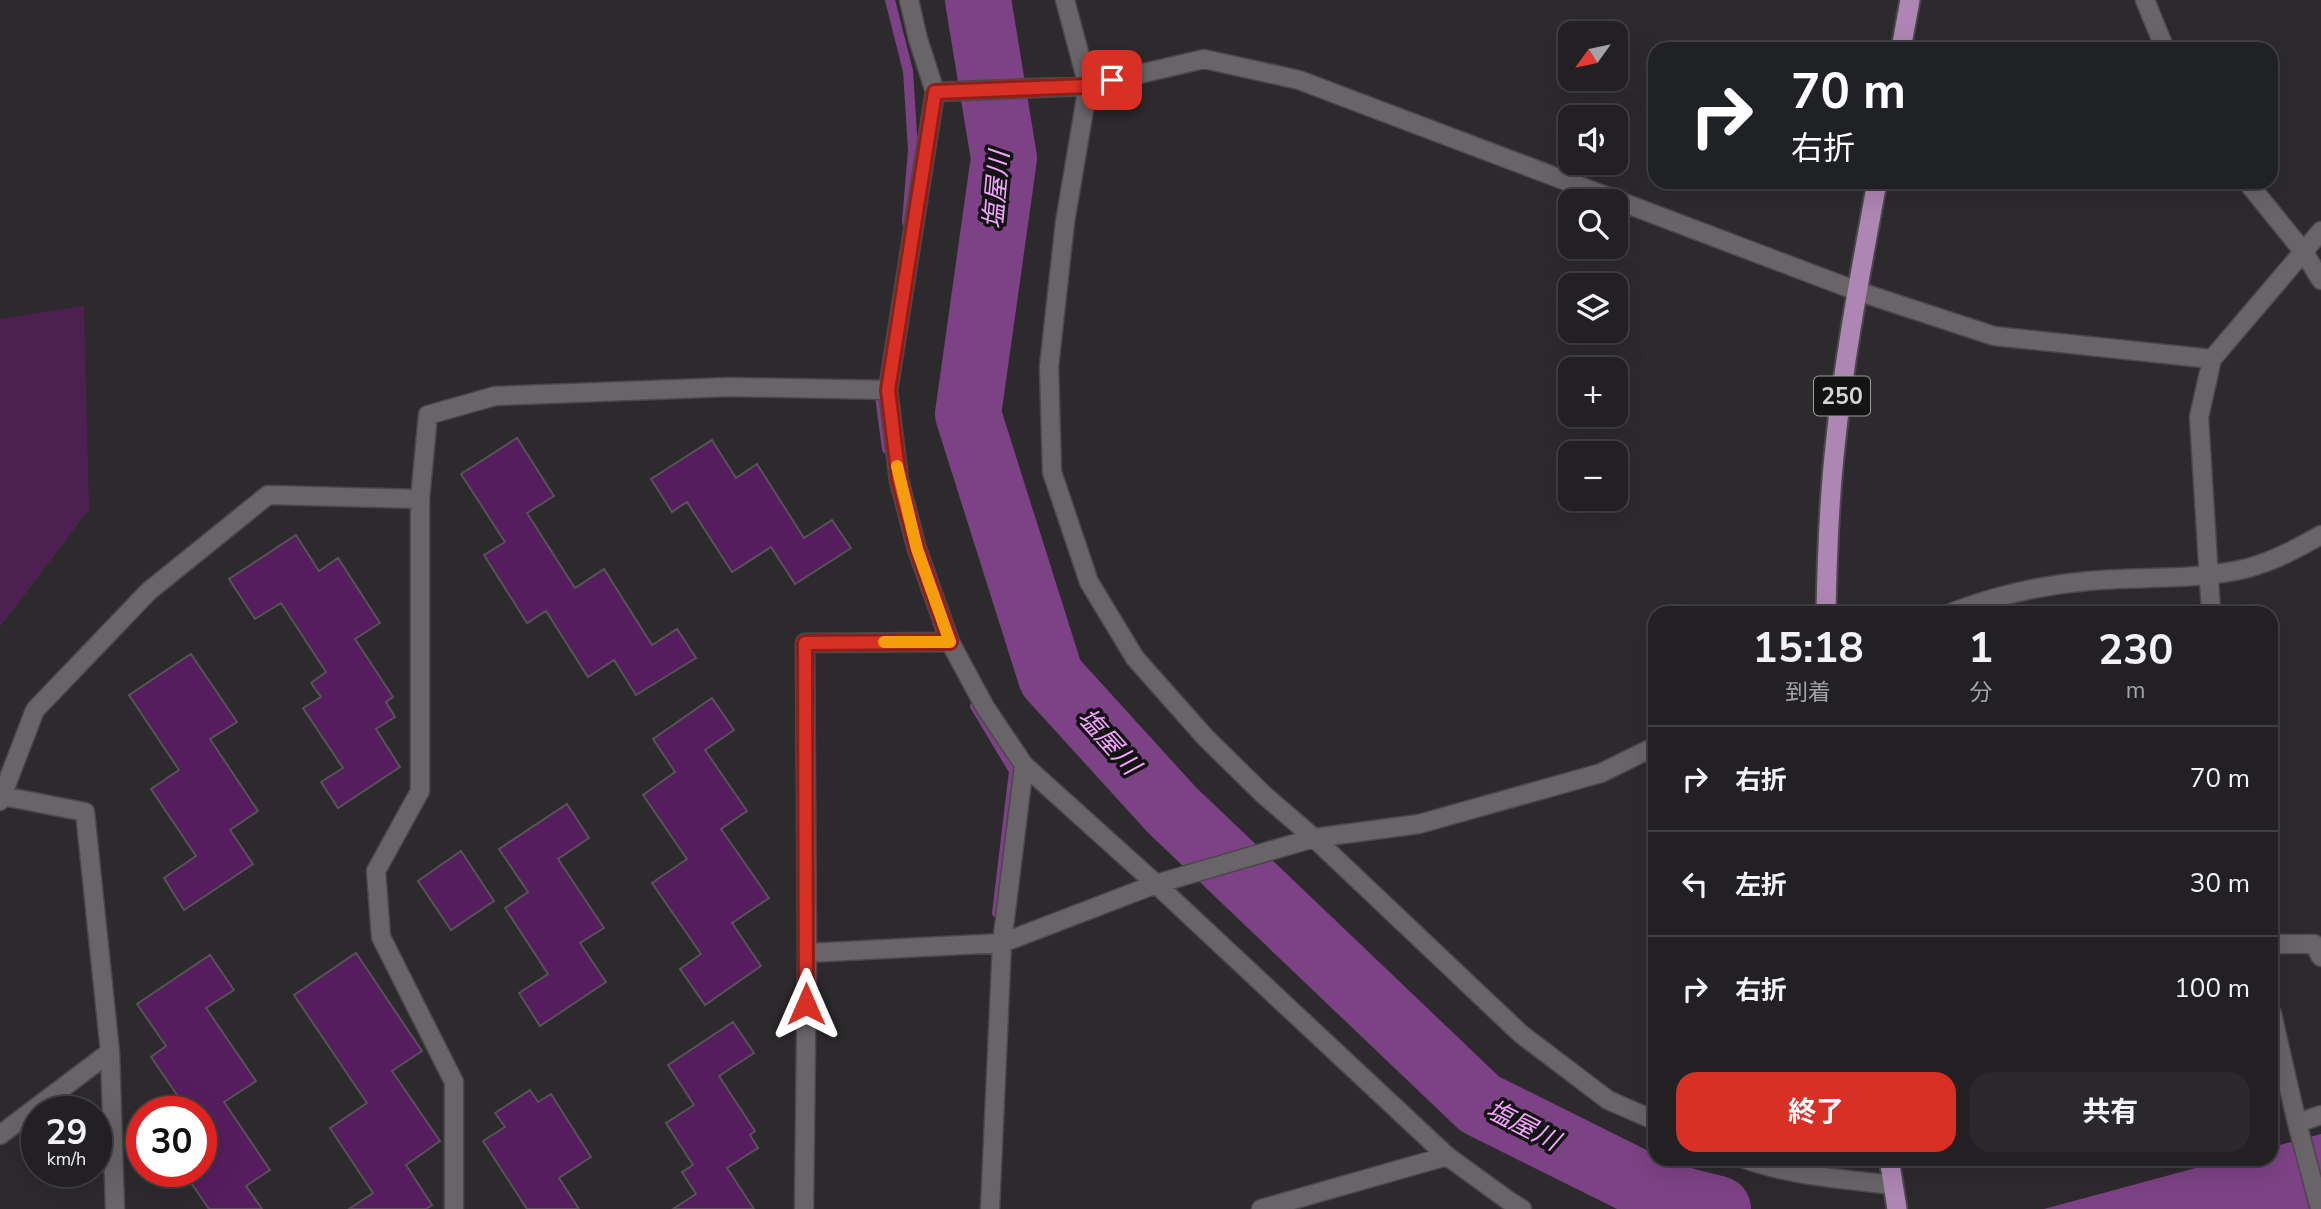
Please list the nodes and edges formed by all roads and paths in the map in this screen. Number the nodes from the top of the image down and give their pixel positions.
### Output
1 (909, 0) edge
2 (1065, 0) edge
3 (1910, 0) edge
4 (2145, 0) edge
5 (1902, 42) edge
6 (2162, 42) edge
7 (1088, 86) junction
8 (935, 92) junction
9 (1876, 189) edge
10 (2253, 189) edge
11 (2321, 231) edge
12 (2303, 251) junction
13 (2321, 280) edge
14 (1857, 291) junction
15 (2212, 359) junction
16 (888, 390) junction
17 (420, 499) junction
18 (2321, 536) edge
19 (2208, 574) junction
20 (1826, 606) edge
21 (1969, 606) edge
22 (2211, 606) edge
23 (950, 642) junction
24 (1648, 750) edge
25 (1024, 765) junction
26 (2, 799) edge
27 (1314, 838) junction
28 (1156, 884) junction
29 (1002, 943) junction
30 (2278, 944) edge
31 (807, 953) junction
32 (2321, 957) edge
33 (2278, 1040) edge
34 (110, 1052) junction
35 (2321, 1115) edge
36 (1648, 1118) edge
37 (2297, 1123) junction
38 (0, 1135) edge
39 (1447, 1156) junction
40 (1769, 1166) edge
41 (1890, 1166) edge
42 (1893, 1185) junction
43 (114, 1209) edge
44 (454, 1209) edge
45 (804, 1209) edge
46 (990, 1209) edge
47 (1261, 1209) edge
48 (1522, 1209) edge
49 (1897, 1209) edge
50 (2320, 1209) edge

1 - 8 street
2 - 7 street
3 - 5 highway
4 - 6 street
7 - 8 street
7 - 14 street
7 - 27 street
8 - 16 street
9 - 14 highway, 250
10 - 12 street
11 - 12 street
12 - 13 street
12 - 15 street
14 - 15 street
14 - 20 highway, 250
15 - 19 street
16 - 17 street
16 - 23 street
17 - 26 street
17 - 44 street
18 - 19 street
19 - 21 street
19 - 22 street
23 - 25 street
23 - 31 street
24 - 27 street
25 - 28 street
25 - 29 street
26 - 34 street
27 - 28 street
27 - 36 street
28 - 29 street
28 - 39 street
29 - 31 street
29 - 46 street
30 - 32 street
31 - 45 street
33 - 37 street
34 - 38 street
34 - 43 street
35 - 37 street
37 - 50 street
39 - 47 street
39 - 48 street
40 - 42 street
41 - 42 highway
42 - 49 highway

